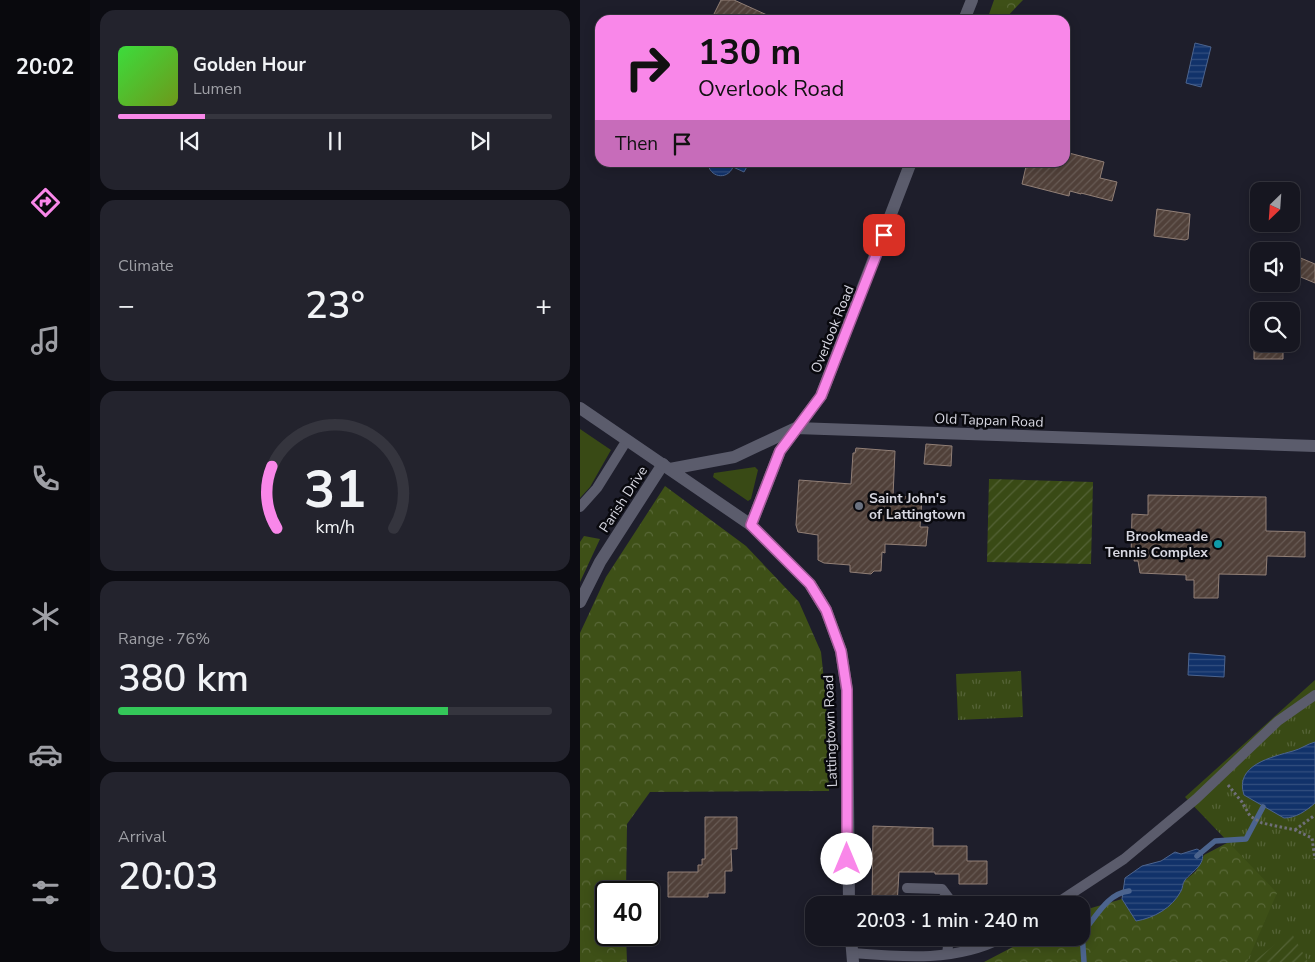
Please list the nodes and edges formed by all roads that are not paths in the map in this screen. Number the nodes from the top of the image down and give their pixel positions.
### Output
1 (972, 0) edge
2 (966, 15) edge
3 (909, 167) edge
4 (580, 408) edge
5 (796, 428) junction
6 (627, 440) junction
7 (1315, 446) edge
8 (666, 467) junction
9 (580, 507) edge
10 (751, 525) junction
11 (580, 602) edge
12 (1315, 695) edge
13 (907, 888) dead end
14 (849, 896) edge
15 (947, 896) edge
16 (1068, 896) edge
17 (948, 946) edge
18 (984, 946) edge
19 (946, 954) junction
20 (852, 958) edge

1 - 2 street
3 - 5 street, Overlook Road
4 - 6 street, Lattingtown Road
5 - 7 street, Old Tappan Road
5 - 8 street, Old Tappan Road
5 - 10 street, Overlook Road
6 - 8 street, Lattingtown Road
6 - 9 lane
8 - 10 street, Lattingtown Road
8 - 11 street, Parish Drive
10 - 14 street, Lattingtown Road
12 - 16 lane
13 - 15 lane
17 - 19 lane
18 - 19 lane
19 - 20 lane

